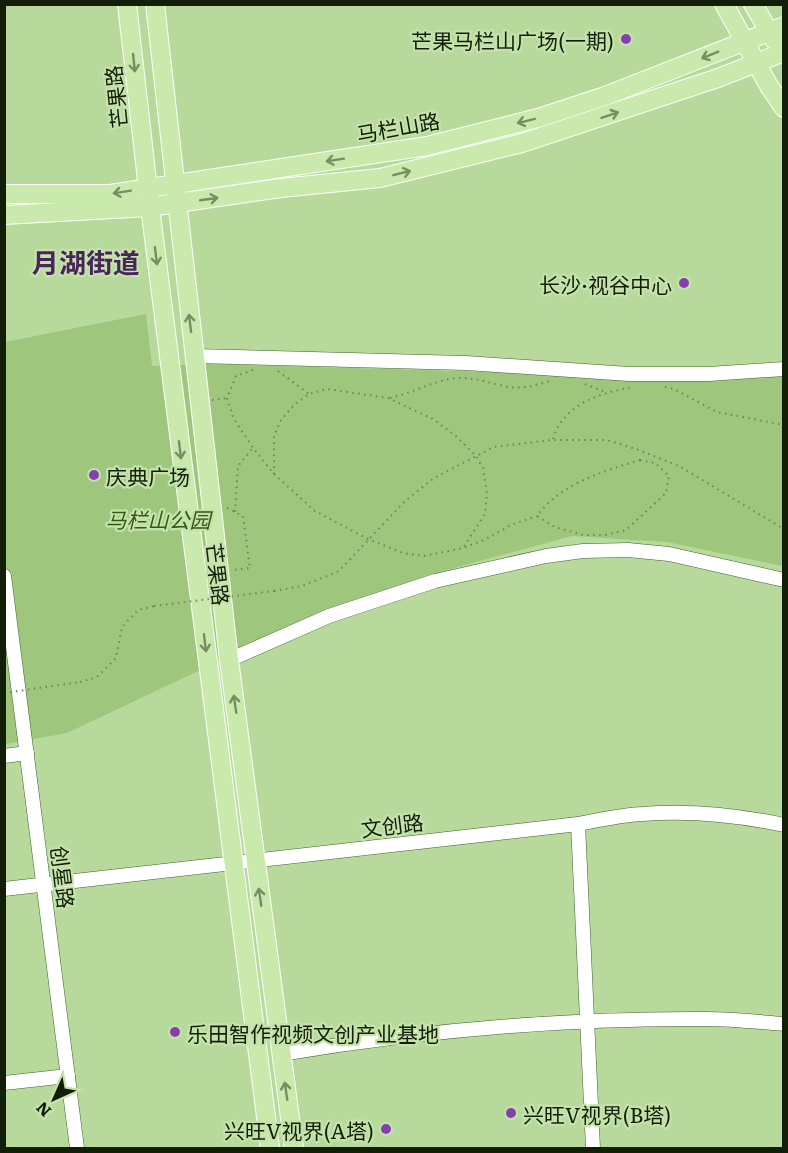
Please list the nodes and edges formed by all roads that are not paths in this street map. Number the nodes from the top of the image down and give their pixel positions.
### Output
1 (128, 4) edge
2 (154, 4) edge
3 (724, 4) edge
4 (753, 4) edge
5 (776, 29) edge
6 (744, 41) junction
7 (783, 54) edge
8 (756, 63) junction
9 (783, 108) edge
10 (148, 188) junction
11 (4, 194) edge
12 (175, 194) junction
13 (150, 207) junction
14 (4, 215) edge
15 (194, 357) junction
16 (783, 369) edge
17 (4, 576) edge
18 (783, 580) edge
19 (229, 660) junction
20 (27, 753) junction
21 (4, 756) edge
22 (578, 824) junction
23 (783, 825) edge
24 (256, 861) junction
25 (233, 862) junction
26 (43, 884) junction
27 (4, 889) edge
28 (587, 1022) junction
29 (783, 1024) edge
30 (281, 1054) junction
31 (68, 1076) junction
32 (4, 1083) edge
33 (77, 1149) edge
34 (270, 1149) edge
35 (294, 1149) edge
36 (592, 1149) edge

1 -> 10 main road, 芒果路
2 - 12 main road, 芒果路
3 - 6 main road
4 - 5 main road
5 - 6 main road, 马栏山路
5 - 7 main road
6 - 8 main road
6 -> 12 main road, 马栏山路
7 - 8 main road, 马栏山路
8 - 9 main road
12 -> 8 main road, 马栏山路
10 -> 11 main road, 马栏山路
10 - 12 main road, 马栏山路
10 - 13 main road, 芒果路
12 - 13 main road, 马栏山路
15 -> 12 main road, 芒果路
13 - 14 main road, 马栏山路
13 -> 25 main road, 芒果路
15 - 16 street
15 - 19 main road, 芒果路
17 - 20 street, 创星路
18 - 19 street
24 -> 19 main road, 芒果路
20 - 21 street
20 - 26 street, 创星路
22 - 23 street, 文创路
22 - 24 street, 文创路
22 - 28 street
24 - 25 street, 文创路
30 -> 24 main road, 芒果路
25 - 26 street, 文创路
25 - 34 main road, 芒果路
26 - 27 street, 文创路
26 - 31 street, 创星路
28 - 29 street
28 - 30 street
28 - 36 street
35 -> 30 main road, 芒果路
31 - 32 street
31 - 33 street, 创星路

